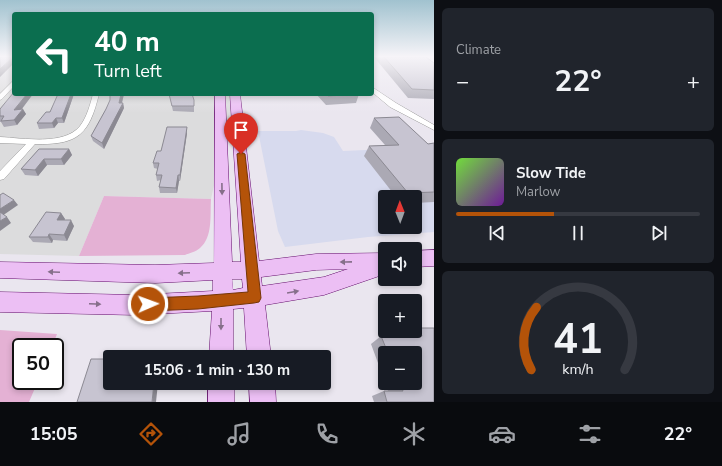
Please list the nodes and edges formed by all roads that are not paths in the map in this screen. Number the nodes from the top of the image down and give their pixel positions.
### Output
1 (12, 84) edge
2 (374, 91) edge
3 (96, 96) edge
4 (220, 96) edge
5 (235, 96) edge
6 (0, 98) edge
7 (434, 128) edge
8 (0, 140) edge
9 (34, 141) junction
10 (0, 177) edge
11 (434, 258) edge
12 (422, 259) edge
13 (378, 261) edge
14 (378, 268) edge
15 (0, 270) edge
16 (252, 270) junction
17 (223, 272) junction
18 (254, 298) junction
19 (222, 301) junction
20 (0, 302) edge
21 (221, 350) edge
22 (258, 350) edge
23 (221, 390) edge
24 (262, 390) edge
25 (222, 402) edge
26 (263, 402) edge

1 - 6 street
2 - 7 street
3 - 9 street
4 -> 17 street
5 - 16 street
8 - 9 street
9 - 10 street
11 - 12 street
13 -> 16 street
18 -> 14 street
17 -> 15 street
16 - 17 street
16 - 18 street
17 - 19 street
18 - 19 street
18 - 22 street
20 -> 19 street
19 -> 21 street
23 - 25 street
24 - 26 street

